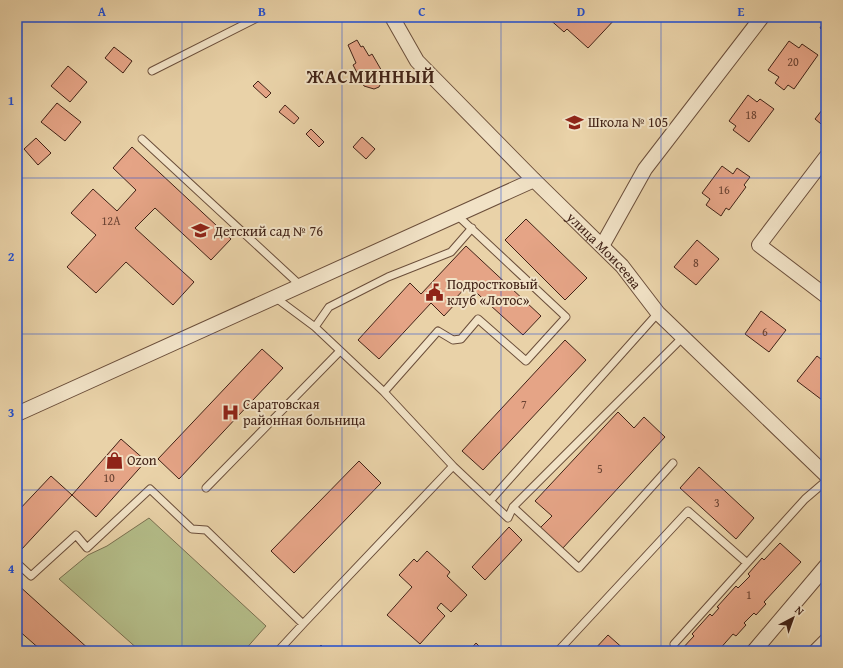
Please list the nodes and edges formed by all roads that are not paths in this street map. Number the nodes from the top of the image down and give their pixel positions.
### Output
1 (259, 17) edge
2 (392, 17) edge
3 (762, 17) edge
4 (152, 71) dead end
5 (142, 139) dead end
6 (826, 158) edge
7 (534, 180) junction
8 (458, 216) junction
9 (472, 228) junction
10 (602, 246) junction
11 (301, 286) junction
12 (826, 296) edge
13 (276, 298) junction
14 (658, 313) junction
15 (315, 327) junction
16 (684, 336) junction
17 (340, 351) junction
18 (384, 392) junction
19 (17, 414) edge
20 (673, 463) dead end
21 (454, 466) junction
22 (826, 475) edge
23 (826, 481) edge
24 (206, 488) dead end
25 (490, 501) junction
26 (513, 507) junction
27 (17, 563) edge
28 (747, 563) junction
29 (826, 566) edge
30 (303, 624) junction
31 (826, 636) edge
32 (674, 644) dead end
33 (278, 651) edge
34 (558, 651) edge
35 (754, 651) edge
36 (811, 651) edge

1 - 4 lane
2 - 7 street, улица Моисеева
3 - 10 street
5 - 11 lane
6 - 12 street
7 - 8 street
7 - 10 street, улица Моисеева
8 - 9 lane
8 - 11 street
9 - 15 lane
9 - 18 lane
10 - 14 street, улица Моисеева
11 - 13 street
13 - 15 lane
13 - 19 street
14 - 16 street, улица Моисеева
14 - 25 lane
15 - 17 lane
16 - 22 street, улица Моисеева
16 - 26 lane
17 - 18 lane
17 - 24 lane
18 - 21 lane
20 - 26 lane
21 - 25 lane
21 - 30 lane
23 - 28 lane
25 - 26 lane
27 - 30 lane
28 - 32 lane
28 - 34 lane
29 - 35 street
30 - 33 lane
31 - 36 lane

